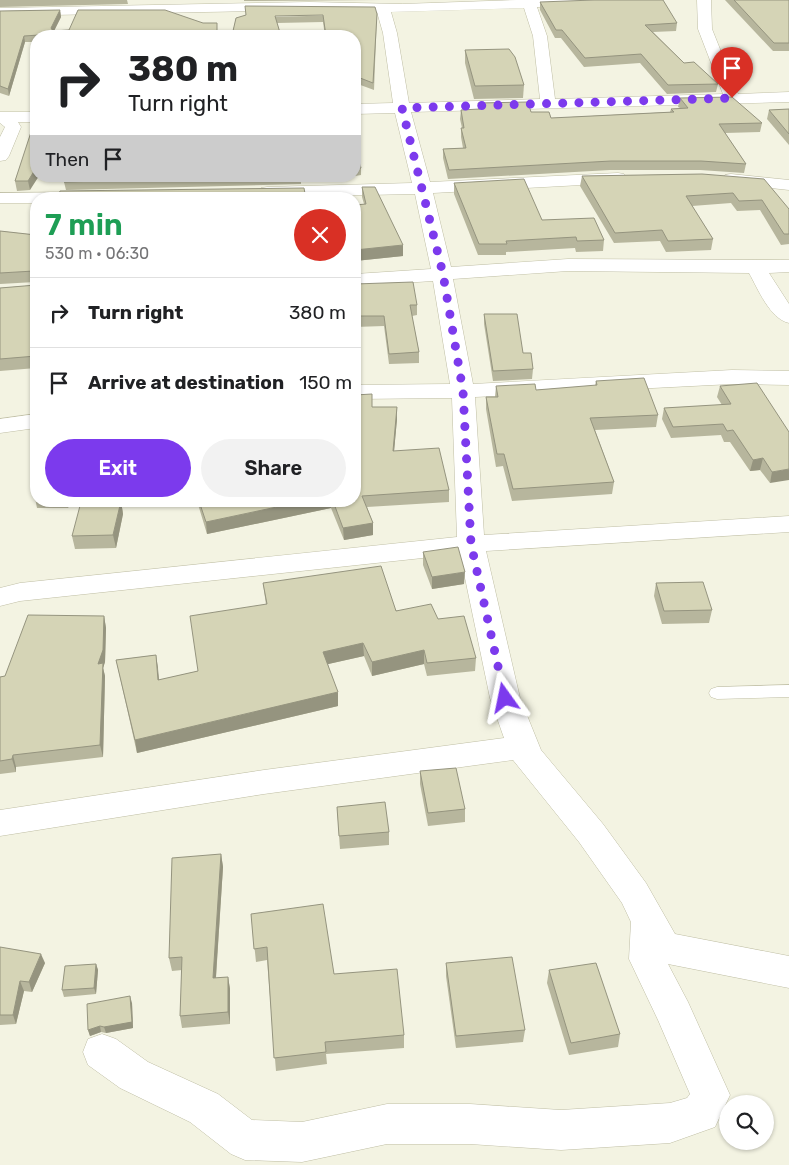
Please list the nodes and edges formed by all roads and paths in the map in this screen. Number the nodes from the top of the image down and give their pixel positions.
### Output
1 (704, 0) edge
2 (466, 2) edge
3 (596, 2) edge
4 (528, 4) junction
5 (227, 8) edge
6 (381, 8) junction
7 (73, 11) junction
8 (0, 12) edge
9 (65, 26) dead end
10 (789, 97) edge
11 (732, 98) junction
12 (548, 104) junction
13 (402, 108) junction
14 (361, 109) edge
15 (28, 116) edge
16 (0, 156) edge
17 (636, 177) edge
18 (714, 179) edge
19 (789, 185) edge
20 (423, 188) junction
21 (282, 192) edge
22 (30, 197) edge
23 (0, 198) edge
24 (789, 266) edge
25 (756, 268) junction
26 (443, 274) junction
27 (361, 280) edge
28 (789, 317) edge
29 (789, 378) edge
30 (463, 391) junction
31 (361, 392) edge
32 (30, 422) edge
33 (0, 426) edge
34 (789, 524) edge
35 (471, 544) junction
36 (7, 592) edge
37 (789, 691) edge
38 (717, 693) dead end
39 (524, 747) junction
40 (0, 823) edge
41 (650, 921) junction
42 (789, 972) edge
43 (102, 1052) dead end

1 - 11 street
2 - 4 street
2 - 6 street
3 - 4 street
4 - 12 street
5 - 6 street
5 - 7 street
6 - 13 street
7 - 8 street
7 - 9 street
10 - 11 street
11 - 12 street
12 - 13 street
13 - 14 street
13 - 20 street
15 - 16 street
17 - 20 street
18 - 19 street
20 - 21 street
20 - 26 street
22 - 23 street
24 - 25 street
25 - 26 street
25 - 28 street
26 - 27 street
26 - 30 street
29 - 30 street
30 - 31 street
30 - 35 street
32 - 33 street
34 - 35 street
35 - 36 street
35 - 39 street
37 - 38 lane
39 - 40 street
39 - 41 street
41 - 42 street
41 - 43 street

